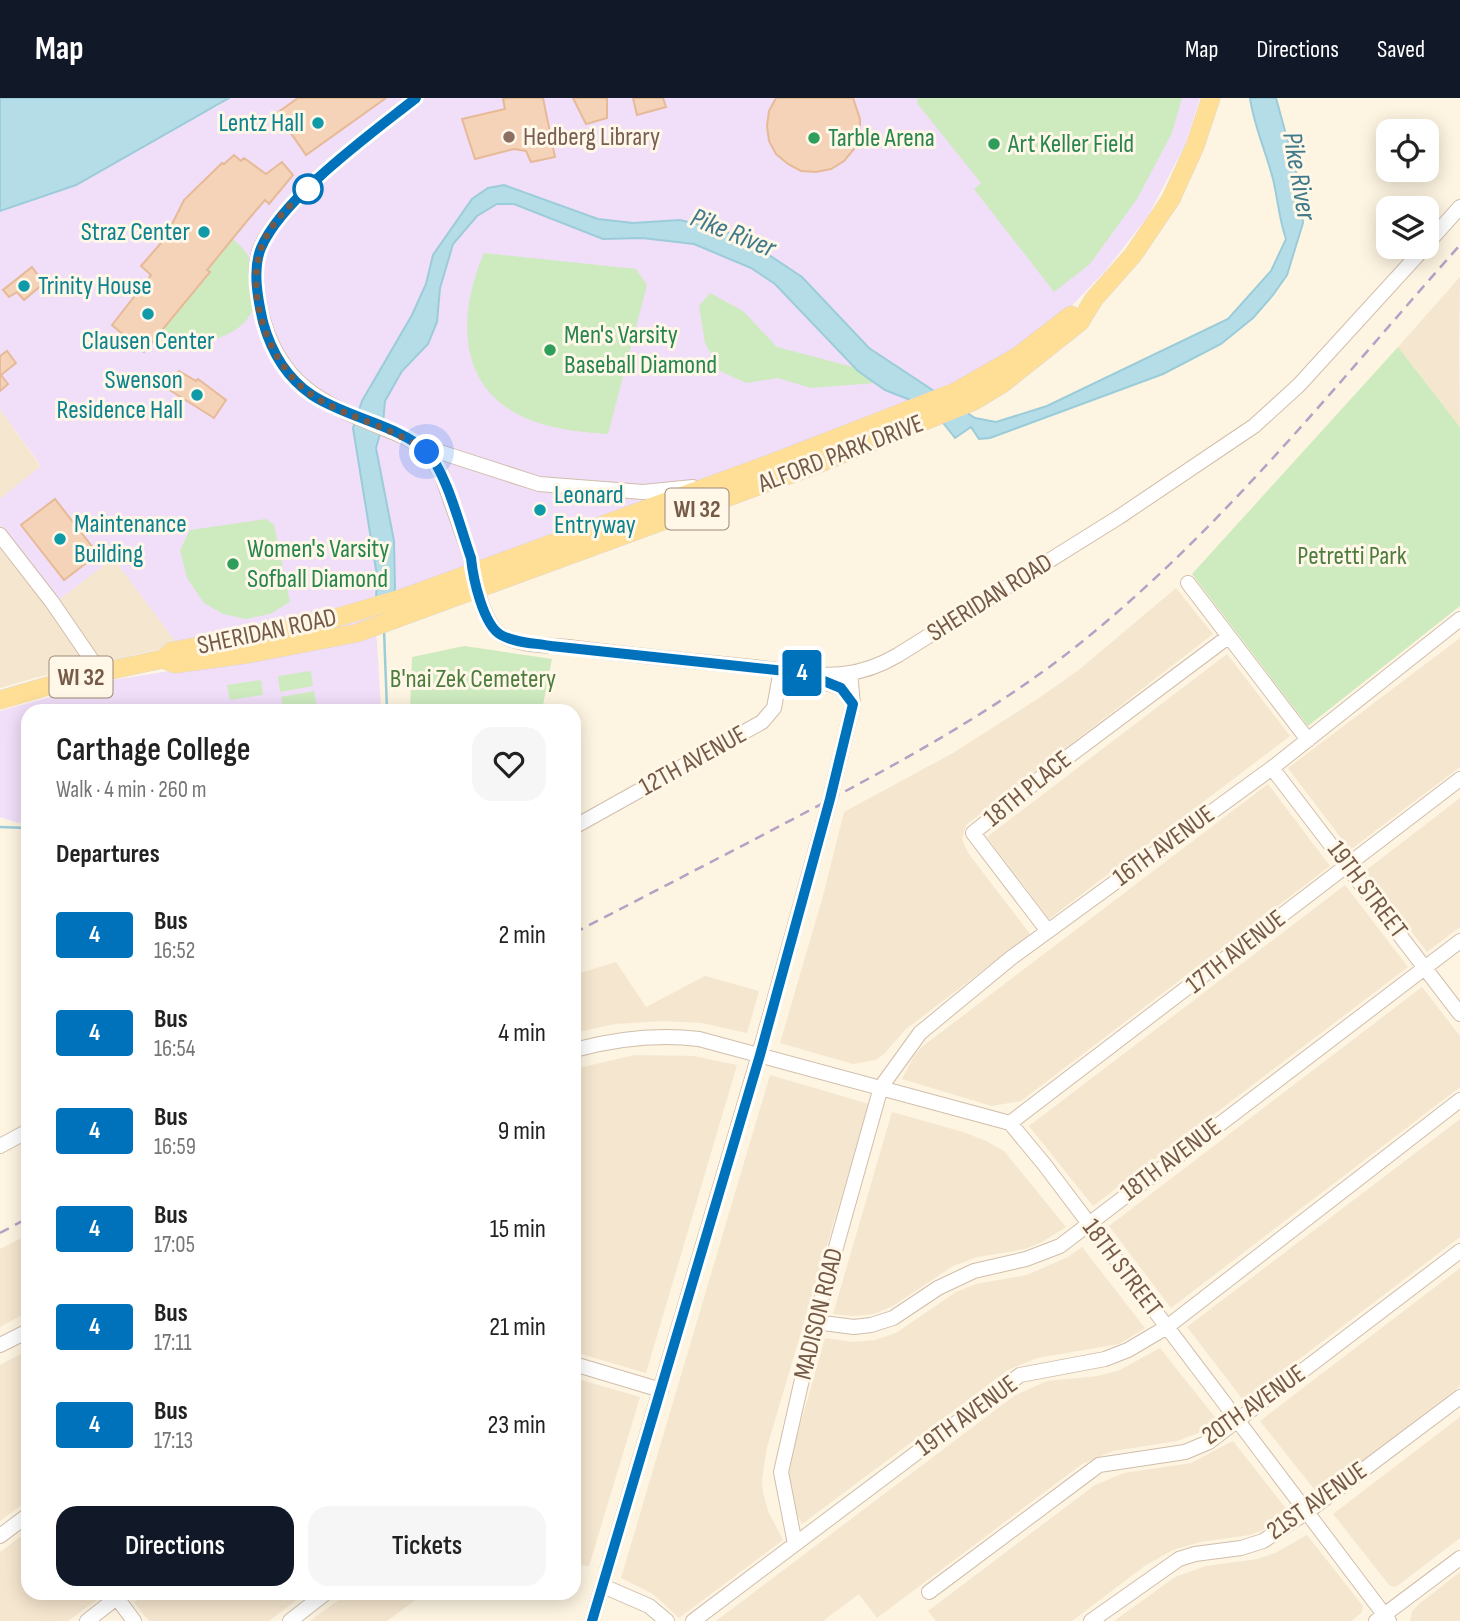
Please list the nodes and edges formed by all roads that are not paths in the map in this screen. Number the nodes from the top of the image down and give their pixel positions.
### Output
1 (416, 98) edge
2 (1211, 98) edge
3 (1460, 207) edge
4 (1439, 231) edge
5 (1414, 259) edge
6 (1094, 299) junction
7 (427, 452) junction
8 (708, 486) junction
9 (0, 535) edge
10 (472, 571) junction
11 (1188, 583) dead end
12 (478, 591) junction
13 (1460, 619) edge
14 (1228, 637) junction
15 (163, 659) junction
16 (781, 670) junction
17 (100, 672) junction
18 (804, 673) junction
19 (850, 673) junction
20 (0, 700) edge
21 (853, 704) junction
22 (1308, 740) junction
23 (1272, 768) junction
24 (1460, 779) edge
25 (581, 823) edge
26 (1348, 864) junction
27 (1047, 930) junction
28 (1460, 942) edge
29 (1426, 968) junction
30 (1460, 1014) edge
31 (581, 1048) edge
32 (760, 1055) junction
33 (881, 1087) junction
34 (1460, 1100) edge
35 (1010, 1123) junction
36 (21, 1134) edge
37 (0, 1146) edge
38 (1088, 1223) junction
39 (1460, 1251) edge
40 (815, 1322) junction
41 (1167, 1327) junction
42 (21, 1334) edge
43 (0, 1345) edge
44 (581, 1366) edge
45 (661, 1390) junction
46 (1460, 1397) edge
47 (1238, 1421) junction
48 (1307, 1512) junction
49 (21, 1520) edge
50 (0, 1536) edge
51 (795, 1544) junction
52 (1460, 1559) edge
53 (603, 1586) junction
54 (929, 1592) dead end
55 (114, 1600) edge
56 (123, 1600) edge
57 (317, 1600) edge
58 (1383, 1619) edge
59 (87, 1621) edge
60 (134, 1621) edge
61 (290, 1621) edge
62 (592, 1621) edge
63 (667, 1621) edge
64 (693, 1621) edge
65 (1091, 1621) edge

1 - 7 street
2 - 6 main road, ALFORD PARK DRIVE / WI 32
3 - 4 street, SHERIDAN ROAD
5 - 19 street, SHERIDAN ROAD
6 - 8 main road, ALFORD PARK DRIVE / WI 32
6 - 12 main road, ALFORD PARK DRIVE / WI 32
7 - 8 street
7 - 10 street
8 - 10 main road, ALFORD PARK DRIVE / WI 32
9 - 17 street
10 - 12 street, SHERIDAN ROAD
10 - 15 main road, SHERIDAN ROAD / WI 32
11 - 14 street
12 - 15 main road, SHERIDAN ROAD / WI 32
12 - 16 street, SHERIDAN ROAD
13 - 22 street, 16TH AVENUE
14 - 22 street
14 - 27 street, 18TH PLACE
15 - 17 main road, SHERIDAN ROAD / WI 32
16 - 18 street, SHERIDAN ROAD
16 - 25 street, 12TH AVENUE
17 - 20 main road, SHERIDAN ROAD / WI 32
18 - 19 street, SHERIDAN ROAD
18 - 21 street
19 - 21 street
21 - 32 street
22 - 23 street, 16TH AVENUE
23 - 26 street, 19TH STREET
23 - 27 street, 16TH AVENUE
24 - 26 street, 17TH AVENUE
26 - 29 street, 19TH STREET
26 - 35 street, 17TH AVENUE
27 - 33 street, 16TH AVENUE
28 - 29 street, 18TH AVENUE
29 - 30 street, 19TH STREET
29 - 38 street, 18TH AVENUE
31 - 32 street
32 - 33 street
32 - 45 street
33 - 35 street
33 - 40 street, MADISON ROAD
34 - 41 street, 19TH AVENUE
35 - 38 street, 18TH STREET
36 - 37 street
38 - 40 street, 18TH AVENUE
38 - 41 street, 18TH STREET
39 - 47 street, 20TH AVENUE
40 - 51 street, MADISON ROAD
41 - 47 street, 18TH STREET
41 - 51 street, 19TH AVENUE
42 - 43 street
44 - 45 street
45 - 53 street
46 - 48 street, 21ST AVENUE
47 - 48 street, 18TH STREET
47 - 54 street, 20TH AVENUE
48 - 58 street, 18TH STREET
48 - 65 street, 21ST AVENUE
49 - 50 street
51 - 64 street, 19TH AVENUE
52 - 58 street
53 - 62 street
53 - 63 street
55 - 59 street
56 - 60 street
57 - 61 street

